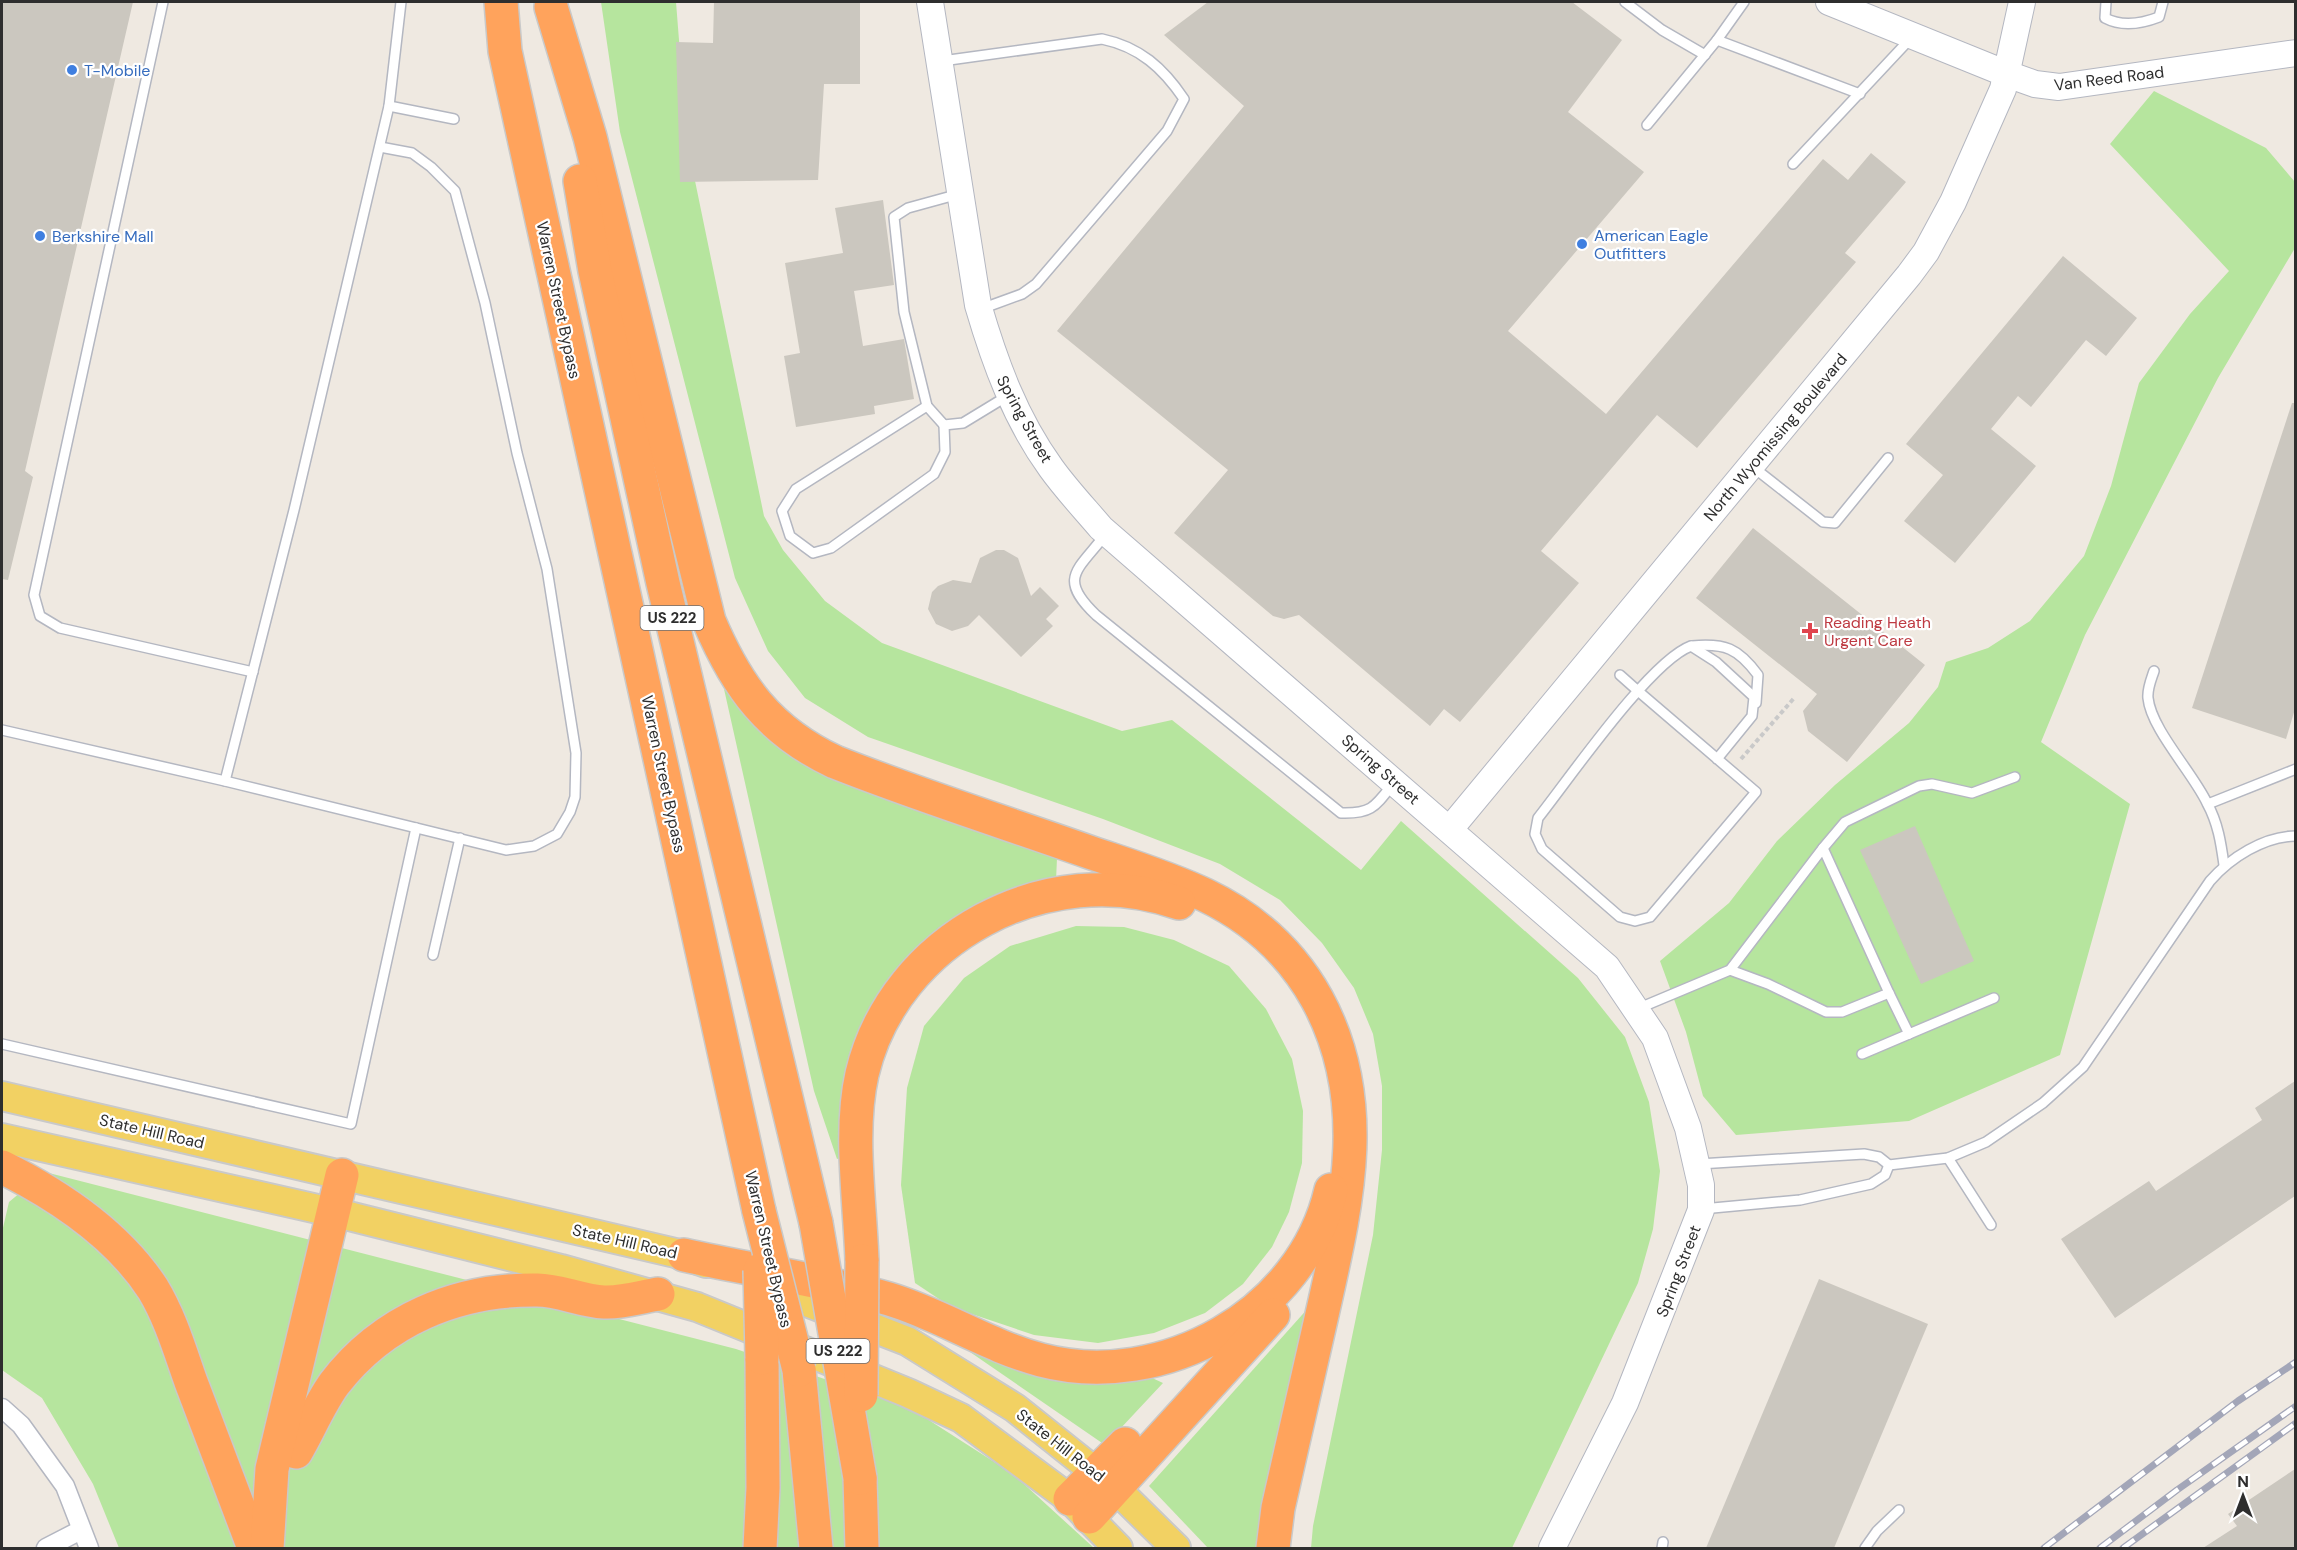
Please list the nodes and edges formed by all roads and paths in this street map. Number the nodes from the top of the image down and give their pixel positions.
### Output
1 (163, 2) edge
2 (401, 2) edge
3 (501, 2) edge
4 (930, 2) edge
5 (1625, 2) edge
6 (1744, 2) edge
7 (1829, 2) edge
8 (2022, 2) edge
9 (2106, 2) edge
10 (2163, 2) edge
11 (551, 4) edge
12 (1913, 36) junction
13 (1717, 40) junction
14 (2295, 53) edge
15 (1705, 55) junction
16 (939, 61) junction
17 (2007, 74) junction
18 (1860, 94) junction
19 (389, 106) junction
20 (454, 119) dead end
21 (1647, 125) dead end
22 (380, 147) junction
23 (1793, 164) dead end
24 (960, 194) junction
25 (979, 310) junction
26 (1009, 395) junction
27 (927, 406) junction
28 (944, 425) junction
29 (1888, 458) dead end
30 (1751, 466) junction
31 (1107, 533) junction
32 (1691, 646) junction
33 (2154, 671) dead end
34 (253, 672) junction
35 (1620, 675) dead end
36 (1638, 691) junction
37 (1795, 696) dead end
38 (1755, 706) junction
39 (2, 730) edge
40 (1717, 759) junction
41 (1741, 759) dead end
42 (2295, 770) edge
43 (2015, 777) dead end
44 (225, 781) junction
45 (1395, 781) junction
46 (2208, 804) junction
47 (416, 828) junction
48 (1450, 828) junction
49 (2295, 836) edge
50 (460, 838) junction
51 (1823, 848) junction
52 (2224, 865) junction
53 (433, 955) dead end
54 (1730, 970) junction
55 (1889, 993) junction
56 (1994, 998) dead end
57 (1637, 1009) junction
58 (1909, 1034) junction
59 (2, 1044) edge
60 (1862, 1054) dead end
61 (2, 1096) edge
62 (2, 1138) edge
63 (1948, 1158) junction
64 (1696, 1164) junction
65 (1889, 1165) junction
66 (2, 1167) edge
67 (352, 1178) junction
68 (1346, 1194) junction
69 (1701, 1210) junction
70 (759, 1211) junction
71 (343, 1216) junction
72 (1991, 1225) dead end
73 (684, 1255) junction
74 (658, 1294) junction
75 (1239, 1322) junction
76 (2, 1408) edge
77 (296, 1452) junction
78 (860, 1478) junction
79 (1105, 1480) junction
80 (1079, 1508) junction
81 (1899, 1510) dead end
82 (81, 1530) junction
83 (46, 1548) edge
84 (89, 1548) edge
85 (254, 1548) edge
86 (267, 1548) edge
87 (286, 1548) edge
88 (760, 1548) edge
89 (816, 1548) edge
90 (862, 1548) edge
91 (1118, 1548) edge
92 (1176, 1548) edge
93 (1273, 1548) edge
94 (1552, 1548) edge
95 (1865, 1548) edge

1 - 34 lane
2 - 19 lane
3 - 70 highway, Warren Street Bypass / US 222
4 - 16 street, Spring Street
5 - 15 lane
6 - 13 lane
7 - 12 street, Van Reed Road
8 - 17 street, North Wyomissing Boulevard
9 - 10 lane
11 - 68 highway
11 - 78 highway, US 222, bridge
12 - 17 street, Van Reed Road
12 - 18 lane
13 - 15 lane
13 - 18 lane
14 - 17 street, Van Reed Road
15 - 21 lane
16 - 24 street, Spring Street
16 - 25 lane
17 - 30 street, North Wyomissing Boulevard
18 - 23 lane
19 - 20 lane
19 - 22 lane
22 - 34 lane
22 - 50 lane
24 - 25 street, Spring Street
24 - 27 lane
25 - 26 street, Spring Street
26 - 28 lane
26 - 31 street, Spring Street
27 - 28 lane
27 - 28 lane
29 - 30 lane
30 - 48 street, North Wyomissing Boulevard
31 - 45 street, Spring Street
31 - 45 lane
32 - 36 lane
32 - 38 lane
32 - 38 lane
33 - 46 lane
34 - 44 lane
35 - 36 lane
36 - 40 lane
36 - 40 lane
37 - 41 path
38 - 40 lane
39 - 44 lane
42 - 46 lane
43 - 51 lane
44 - 47 lane
45 - 48 street, Spring Street
46 - 52 lane
47 - 50 lane
47 - 59 lane
48 - 57 street, Spring Street
49 - 52 lane
50 - 53 lane
51 - 54 lane
51 - 55 lane
52 - 63 lane
54 - 55 lane
54 - 57 lane
55 - 58 lane
56 - 58 lane
57 - 64 street, Spring Street
58 - 60 lane
61 - 67 main road, State Hill Road
62 - 71 main road
63 - 65 lane
63 - 72 lane
64 - 65 lane
64 - 69 street, Spring Street
65 - 69 lane
66 - 85 highway
67 - 71 highway
67 - 73 main road, State Hill Road
68 - 79 highway
68 - 93 highway
69 - 94 street, Spring Street
70 - 88 highway, bridge
70 - 89 highway, Warren Street Bypass / US 222, bridge
71 - 74 main road
71 - 77 highway
71 - 86 highway
73 - 75 highway
73 - 79 main road, State Hill Road
74 - 77 highway
74 - 80 main road
75 - 78 highway, bridge
75 - 79 highway
76 - 82 street
77 - 87 highway
78 - 90 highway, US 222
79 - 80 highway
79 - 92 main road, State Hill Road
80 - 91 main road
81 - 95 lane
82 - 83 street
82 - 84 street

